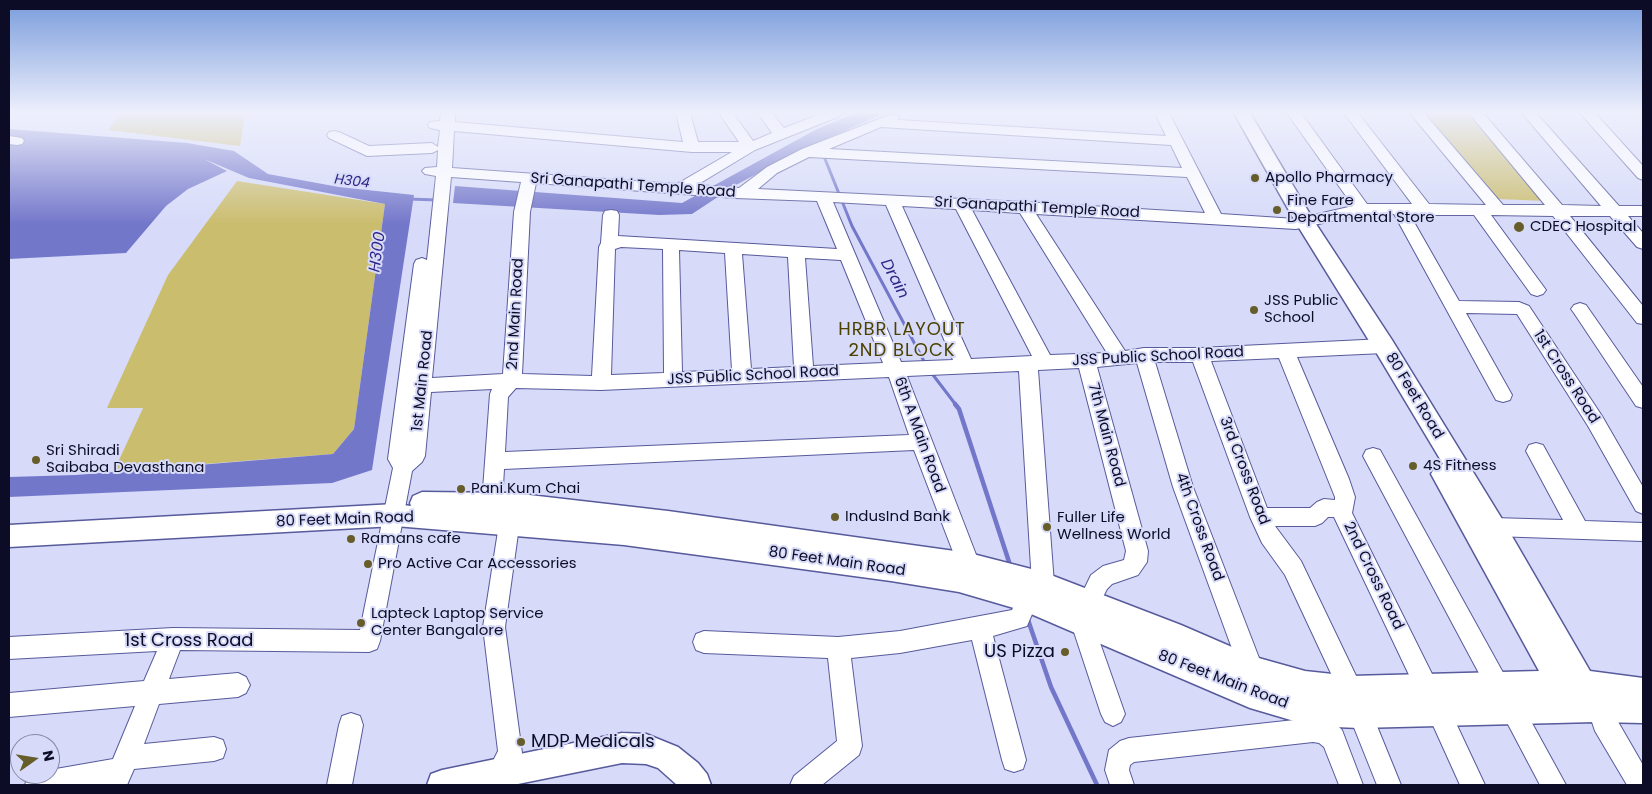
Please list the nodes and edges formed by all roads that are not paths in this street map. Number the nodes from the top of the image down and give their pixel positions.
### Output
1 (362, 150) edge
2 (401, 150) edge
3 (432, 150) edge
4 (439, 150) edge
5 (745, 150) edge
6 (811, 150) edge
7 (1181, 150) edge
8 (1257, 150) edge
9 (1262, 150) edge
10 (1321, 150) edge
11 (1379, 150) edge
12 (1448, 150) edge
13 (1507, 150) edge
14 (1562, 150) edge
15 (1620, 150) edge
16 (806, 152) junction
17 (437, 172) junction
18 (1192, 173) junction
19 (1643, 175) edge
20 (528, 185) junction
21 (687, 189) junction
22 (739, 193) junction
23 (823, 196) junction
24 (892, 200) junction
25 (961, 204) junction
26 (1024, 208) junction
27 (1363, 209) junction
28 (1399, 209) junction
29 (1424, 209) junction
30 (1479, 210) junction
31 (1499, 210) junction
32 (1615, 211) junction
33 (522, 212) joint
34 (1559, 212) junction
35 (1643, 212) edge
36 (611, 215) dead end
37 (1216, 219) junction
38 (1301, 223) junction
39 (614, 243) junction
40 (1643, 243) edge
41 (671, 244) junction
42 (733, 248) junction
43 (796, 252) junction
44 (848, 255) junction
45 (1537, 290) dead end
46 (1454, 307) junction
47 (1580, 308) dead end
48 (1643, 318) edge
49 (1377, 347) junction
50 (1285, 351) junction
51 (1200, 354) junction
52 (1144, 355) junction
53 (1120, 359) junction
54 (1086, 360) junction
55 (1036, 363) junction
56 (965, 366) junction
57 (895, 369) junction
58 (804, 374) junction
59 (742, 376) junction
60 (673, 380) junction
61 (512, 381) junction
62 (602, 383) junction
63 (415, 385) junction
64 (1503, 395) dead end
65 (1643, 401) edge
66 (921, 442) junction
67 (1536, 451) dead end
68 (1373, 456) dead end
69 (494, 461) junction
70 (1643, 504) edge
71 (396, 509) junction
72 (1344, 509) junction
73 (504, 510) junction
74 (1260, 517) junction
75 (9, 520) edge
76 (1493, 527) junction
77 (1580, 529) junction
78 (1643, 532) edge
79 (9, 536) edge
80 (971, 575) junction
81 (1027, 595) junction
82 (1085, 612) junction
83 (980, 628) junction
84 (173, 639) junction
85 (369, 641) joint
86 (704, 642) dead end
87 (9, 648) edge
88 (838, 648) junction
89 (1256, 683) junction
90 (238, 685) dead end
91 (1498, 686) junction
92 (1643, 692) edge
93 (150, 694) junction
94 (1433, 700) junction
95 (1355, 702) junction
96 (1583, 702) junction
97 (9, 705) edge
98 (1643, 709) edge
99 (1513, 711) junction
100 (1113, 714) dead end
101 (351, 725) dead end
102 (214, 748) dead end
103 (1014, 760) dead end
104 (120, 771) edge
105 (500, 779) edge
106 (37, 785) edge
107 (340, 785) edge
108 (442, 785) edge
109 (696, 785) edge
110 (803, 785) edge
111 (1122, 785) edge
112 (1352, 785) edge
113 (1389, 785) edge
114 (1472, 785) edge
115 (1554, 785) edge
116 (1641, 785) edge

1 - 2 street
3 - 17 street
4 - 17 street
5 - 21 street
6 - 16 street
7 - 18 street
8 - 38 main road, 80 Feet Road
9 - 38 main road, 80 Feet Road
10 - 27 street
11 - 29 street
12 - 31 street
13 - 34 street
14 - 32 street
15 - 19 street
16 - 18 street
16 - 22 street
17 - 20 street, Sri Ganapathi Temple Road
17 - 63 street, 1st Main Road
18 - 37 street
20 - 21 street, Sri Ganapathi Temple Road
20 - 33 street, 2nd Main Road
21 - 22 street, Sri Ganapathi Temple Road
22 - 23 street, Sri Ganapathi Temple Road
23 - 24 street, Sri Ganapathi Temple Road
23 - 44 street, 6th A Main Road
24 - 25 street, Sri Ganapathi Temple Road
24 - 56 street
25 - 26 street, Sri Ganapathi Temple Road
25 - 55 street
26 - 37 street, Sri Ganapathi Temple Road
26 - 53 street
27 - 28 street, Sri Ganapathi Temple Road
27 - 38 street, Sri Ganapathi Temple Road
28 - 29 street, Sri Ganapathi Temple Road
28 - 46 street
29 - 30 street, Sri Ganapathi Temple Road
30 - 31 street, Sri Ganapathi Temple Road
30 - 45 street
31 - 34 street, Sri Ganapathi Temple Road
32 - 34 street, Sri Ganapathi Temple Road
32 - 35 street, Sri Ganapathi Temple Road
32 - 40 street
33 - 61 street, 2nd Main Road
34 - 48 street
36 - 39 street
37 - 38 street, Sri Ganapathi Temple Road
38 - 49 main road, 80 Feet Road
39 - 41 street
39 - 62 street
41 - 42 street
41 - 60 street
42 - 43 street
42 - 59 street
43 - 44 street
43 - 58 street
44 - 57 street, 6th A Main Road
46 - 64 street
46 - 70 street, 1st Cross Road
47 - 65 street
49 - 50 street, JSS Public School Road
49 - 76 main road, 80 Feet Road
49 - 96 main road, 80 Feet Road
50 - 51 street, JSS Public School Road
50 - 72 street, 2nd Cross Road
51 - 52 street, JSS Public School Road
51 - 74 street, 3rd Cross Road
52 - 53 street, JSS Public School Road
52 - 89 street, 4th Cross Road
53 - 54 street, JSS Public School Road
54 - 55 street, JSS Public School Road
54 - 82 street, 7th Main Road
55 - 56 street, JSS Public School Road
55 - 81 street
56 - 57 street, JSS Public School Road
57 - 58 street, JSS Public School Road
57 - 66 street, 6th A Main Road
58 - 59 street, JSS Public School Road
59 - 60 street, JSS Public School Road
60 - 62 street, JSS Public School Road
61 - 62 street, JSS Public School Road
61 - 63 street, JSS Public School Road
61 - 69 street, 2nd Main Road
63 - 71 street, 1st Main Road
66 - 69 street
66 - 80 street, 6th A Main Road
67 - 77 street
68 - 91 street
69 - 73 street, 2nd Main Road
71 - 73 main road, 80 Feet Main Road
71 - 75 main road, 80 Feet Main Road
71 - 79 main road, 80 Feet Main Road
71 - 85 street, 1st Main Road
72 - 74 street
72 - 94 street, 2nd Cross Road
73 - 80 main road, 80 Feet Main Road
73 - 105 street
74 - 95 street, 3rd Cross Road
76 - 77 street
76 - 96 main road, 80 Feet Road
77 - 78 street
80 - 81 main road, 80 Feet Main Road
81 - 82 main road, 80 Feet Main Road
81 - 83 street
82 - 89 main road, 80 Feet Main Road
82 - 100 street
83 - 88 street
83 - 103 street
84 - 85 street, 1st Cross Road
84 - 87 street, 1st Cross Road
84 - 93 street
86 - 88 street
88 - 110 street
89 - 95 main road, 80 Feet Main Road
90 - 93 street
91 - 94 main road, 80 Feet Main Road
91 - 96 main road, 80 Feet Main Road
92 - 96 main road, 80 Feet Main Road
93 - 97 street
93 - 104 street
94 - 95 main road, 80 Feet Main Road
94 - 99 main road, 80 Feet Main Road
94 - 114 street, 2nd Cross Road
95 - 113 street, 3rd Cross Road
96 - 98 main road, 80 Feet Main Road
96 - 99 main road, 80 Feet Main Road
96 - 116 street
99 - 115 street
101 - 107 street
102 - 104 street
104 - 106 street
105 - 108 main road
105 - 109 main road
111 - 112 street

